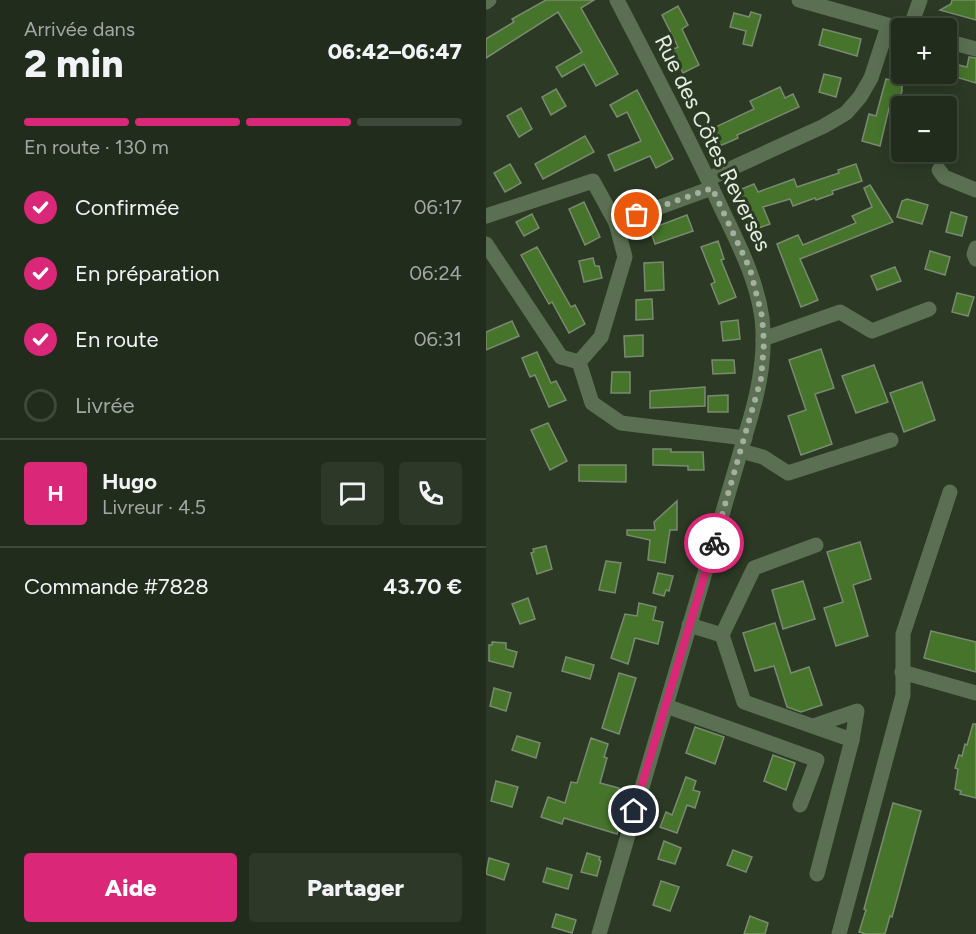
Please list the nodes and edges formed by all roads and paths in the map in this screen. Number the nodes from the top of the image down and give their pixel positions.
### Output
1 (617, 0) edge
2 (799, 0) edge
3 (920, 0) edge
4 (914, 18) edge
5 (891, 26) edge
6 (891, 36) edge
7 (957, 44) edge
8 (976, 49) edge
9 (939, 170) dead end
10 (710, 184) junction
11 (976, 190) edge
12 (486, 216) edge
13 (616, 223) junction
14 (486, 244) edge
15 (976, 248) edge
16 (976, 259) edge
17 (929, 309) dead end
18 (763, 339) junction
19 (579, 362) junction
20 (891, 440) dead end
21 (743, 444) junction
22 (950, 492) dead end
23 (816, 545) dead end
24 (689, 625) junction
25 (722, 635) junction
26 (902, 672) junction
27 (976, 693) edge
28 (666, 706) junction
29 (813, 726) junction
30 (852, 740) junction
31 (800, 805) dead end
32 (817, 874) dead end
33 (599, 934) edge
34 (839, 934) edge

1 - 10 street, Rue des Côtes Reverses
2 - 5 street
3 - 4 street
6 - 10 street
7 - 8 street
9 - 11 street
10 - 13 street
10 - 18 street, Rue des Côtes Reverses
12 - 13 street
13 - 19 street
14 - 19 street
15 - 16 street
17 - 18 street
18 - 21 street, Rue des Côtes Reverses
19 - 21 street
20 - 21 street
21 - 24 street, Rue des Côtes Reverses
22 - 26 street
23 - 25 street
24 - 25 street
24 - 28 street, Rue des Côtes Reverses
25 - 29 street
26 - 27 street
26 - 34 street
28 - 31 street
28 - 33 street, Rue des Côtes Reverses
29 - 30 street
29 - 30 street
30 - 32 street

